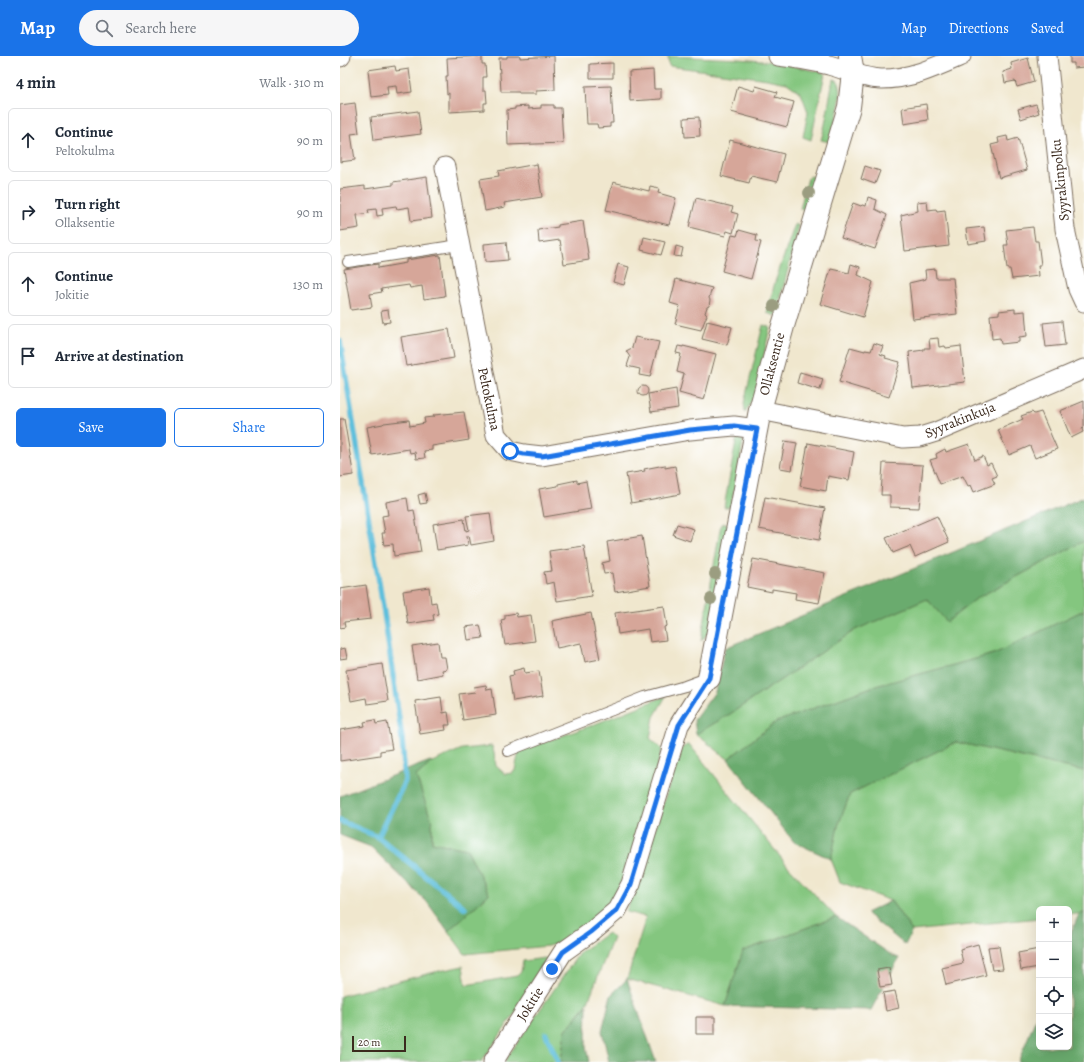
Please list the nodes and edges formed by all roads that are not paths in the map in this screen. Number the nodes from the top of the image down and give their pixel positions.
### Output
1 (778, 56) edge
2 (961, 56) edge
3 (1047, 56) edge
4 (851, 64) edge
5 (445, 167) dead end
6 (459, 245) junction
7 (348, 262) dead end
8 (1084, 302) edge
9 (1084, 369) edge
10 (758, 420) junction
11 (709, 678) junction
12 (508, 752) dead end
13 (493, 1062) edge

1 - 4 street
2 - 4 street
3 - 8 street, Syyrakinpolku
4 - 10 street, Ollaksentie
5 - 6 street, Peltokulma
6 - 7 lane
6 - 10 street, Peltokulma
9 - 10 street, Syyrakinkuja
10 - 11 street, Ollaksentie
11 - 12 lane
11 - 13 street, Jokitie

